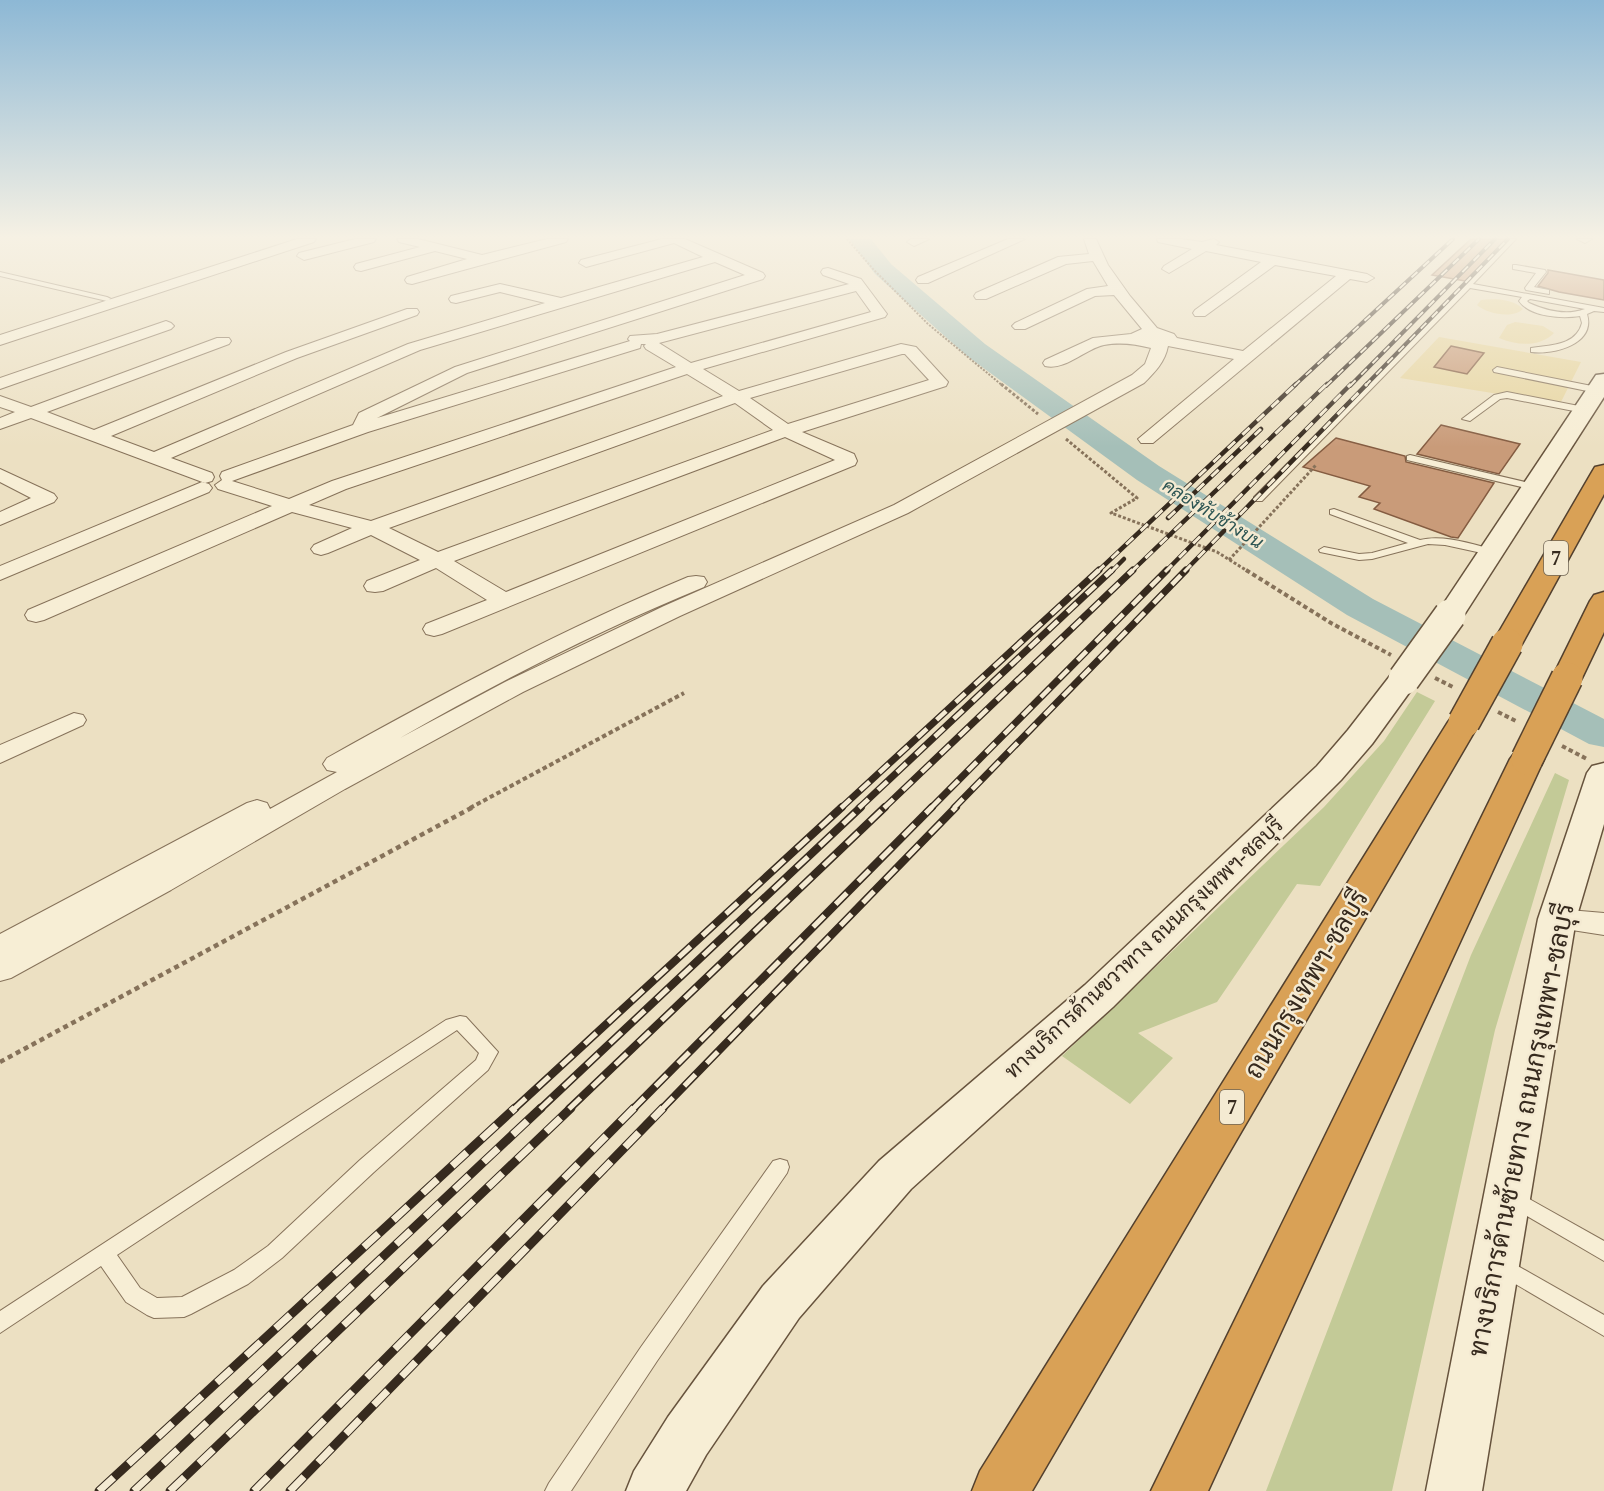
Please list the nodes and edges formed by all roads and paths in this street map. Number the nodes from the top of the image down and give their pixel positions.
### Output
1 (90, 309) edge
2 (92, 309) edge
3 (95, 309) edge
4 (538, 309) edge
5 (574, 309) edge
6 (650, 309) edge
7 (774, 309) edge
8 (876, 309) edge
9 (913, 309) edge
10 (1058, 309) edge
11 (1131, 309) edge
12 (1206, 309) edge
13 (1305, 309) edge
14 (1445, 309) edge
15 (1537, 309) edge
16 (1592, 309) edge
17 (412, 312) dead end
18 (1200, 313) dead end
19 (1583, 314) junction
20 (606, 322) junction
21 (166, 326) dead end
22 (1020, 327) dead end
23 (0, 333) edge
24 (0, 340) edge
25 (1153, 340) junction
26 (223, 341) dead end
27 (646, 342) junction
28 (0, 349) edge
29 (1534, 350) dead end
30 (1247, 357) junction
31 (1052, 363) dead end
32 (11, 365) dead end
33 (690, 368) junction
34 (1497, 370) dead end
35 (32, 373) junction
36 (0, 384) edge
37 (1595, 394) edge
38 (737, 397) junction
39 (1087, 399) junction
40 (0, 401) edge
41 (29, 413) junction
42 (1038, 414) dead end
43 (1467, 419) dead end
44 (0, 424) edge
45 (362, 428) junction
46 (786, 431) junction
47 (95, 436) junction
48 (1064, 437) dead end
49 (1147, 439) dead end
50 (1410, 458) dead end
51 (153, 459) junction
52 (1604, 472) edge
53 (0, 475) edge
54 (227, 480) junction
55 (203, 482) junction
56 (1534, 486) junction
57 (1258, 499) dead end
58 (291, 506) junction
59 (1334, 512) dead end
60 (0, 519) edge
61 (372, 527) junction
62 (1416, 542) junction
63 (321, 549) dead end
64 (1324, 550) dead end
65 (1217, 552) dead end
66 (1491, 552) junction
67 (437, 560) junction
68 (0, 574) edge
69 (375, 586) dead end
70 (503, 600) junction
71 (1604, 601) edge
72 (36, 615) dead end
73 (434, 629) dead end
74 (684, 693) dead end
75 (74, 720) dead end
76 (0, 754) edge
77 (328, 778) junction
78 (1599, 786) edge
79 (1557, 919) junction
80 (1604, 924) edge
81 (0, 947) edge
82 (0, 970) edge
83 (0, 1062) edge
84 (780, 1167) dead end
85 (1508, 1195) junction
86 (1604, 1252) edge
87 (104, 1254) junction
88 (1495, 1262) junction
89 (0, 1323) edge
90 (1604, 1326) edge
91 (557, 1491) edge
92 (654, 1491) edge
93 (1000, 1491) edge
94 (1179, 1491) edge
95 (1454, 1491) edge

1 - 23 street
2 - 24 street
3 - 28 street
4 - 51 street
5 - 20 street
6 - 20 street
7 - 27 street
8 - 33 street
9 - 42 path
10 - 22 street
11 - 25 street
12 - 18 street
13 - 30 street
14 - 57 lane
15 - 19 lane
16 - 19 lane
17 - 47 street
19 - 29 lane
20 - 27 street
20 - 45 street
21 - 35 street
25 - 30 street
25 - 31 street
25 - 39 street
25 - 39 street
26 - 41 street
27 - 33 street
27 - 45 street
30 - 49 street
32 - 35 street
33 - 38 street
33 - 58 street
34 - 37 lane
35 - 36 street
37 - 43 lane
37 - 56 main road, ทางบริการด้านขวาทาง ถนนกรุงเทพฯ-ชลบุรี
38 - 46 street
38 - 46 street
38 - 61 street
39 - 77 street
40 - 41 street
41 - 44 street
41 - 47 street
45 - 54 street
46 - 67 street
46 - 70 street
47 - 51 street
48 - 65 path
50 - 56 lane
51 - 55 street
52 - 93 highway, ถนนกรุงเทพฯ-ชลบุรี / 7, bridge
53 - 60 street
54 - 55 street
54 - 58 street
55 - 68 street
56 - 66 main road, ทางบริการด้านขวาทาง ถนนกรุงเทพฯ-ชลบุรี
58 - 61 street
58 - 72 street
59 - 62 lane
61 - 63 street
61 - 67 street
62 - 64 lane
62 - 66 lane
66 - 92 main road, ทางบริการด้านขวาทาง ถนนกรุงเทพฯ-ชลบุรี, bridge
67 - 69 street
67 - 70 street
70 - 73 street
71 - 94 highway, bridge
74 - 83 path
75 - 76 street
77 - 81 street
77 - 82 street
78 - 79 main road, ทางบริการด้านซ้ายทาง ถนนกรุงเทพฯ-ชลบุรี
79 - 80 street
79 - 85 main road, ทางบริการด้านซ้ายทาง ถนนกรุงเทพฯ-ชลบุรี
84 - 91 lane
85 - 86 lane
85 - 88 main road, ทางบริการด้านซ้ายทาง ถนนกรุงเทพฯ-ชลบุรี
87 - 87 lane
87 - 89 lane
88 - 90 lane
88 - 95 main road, ทางบริการด้านซ้ายทาง ถนนกรุงเทพฯ-ชลบุรี

